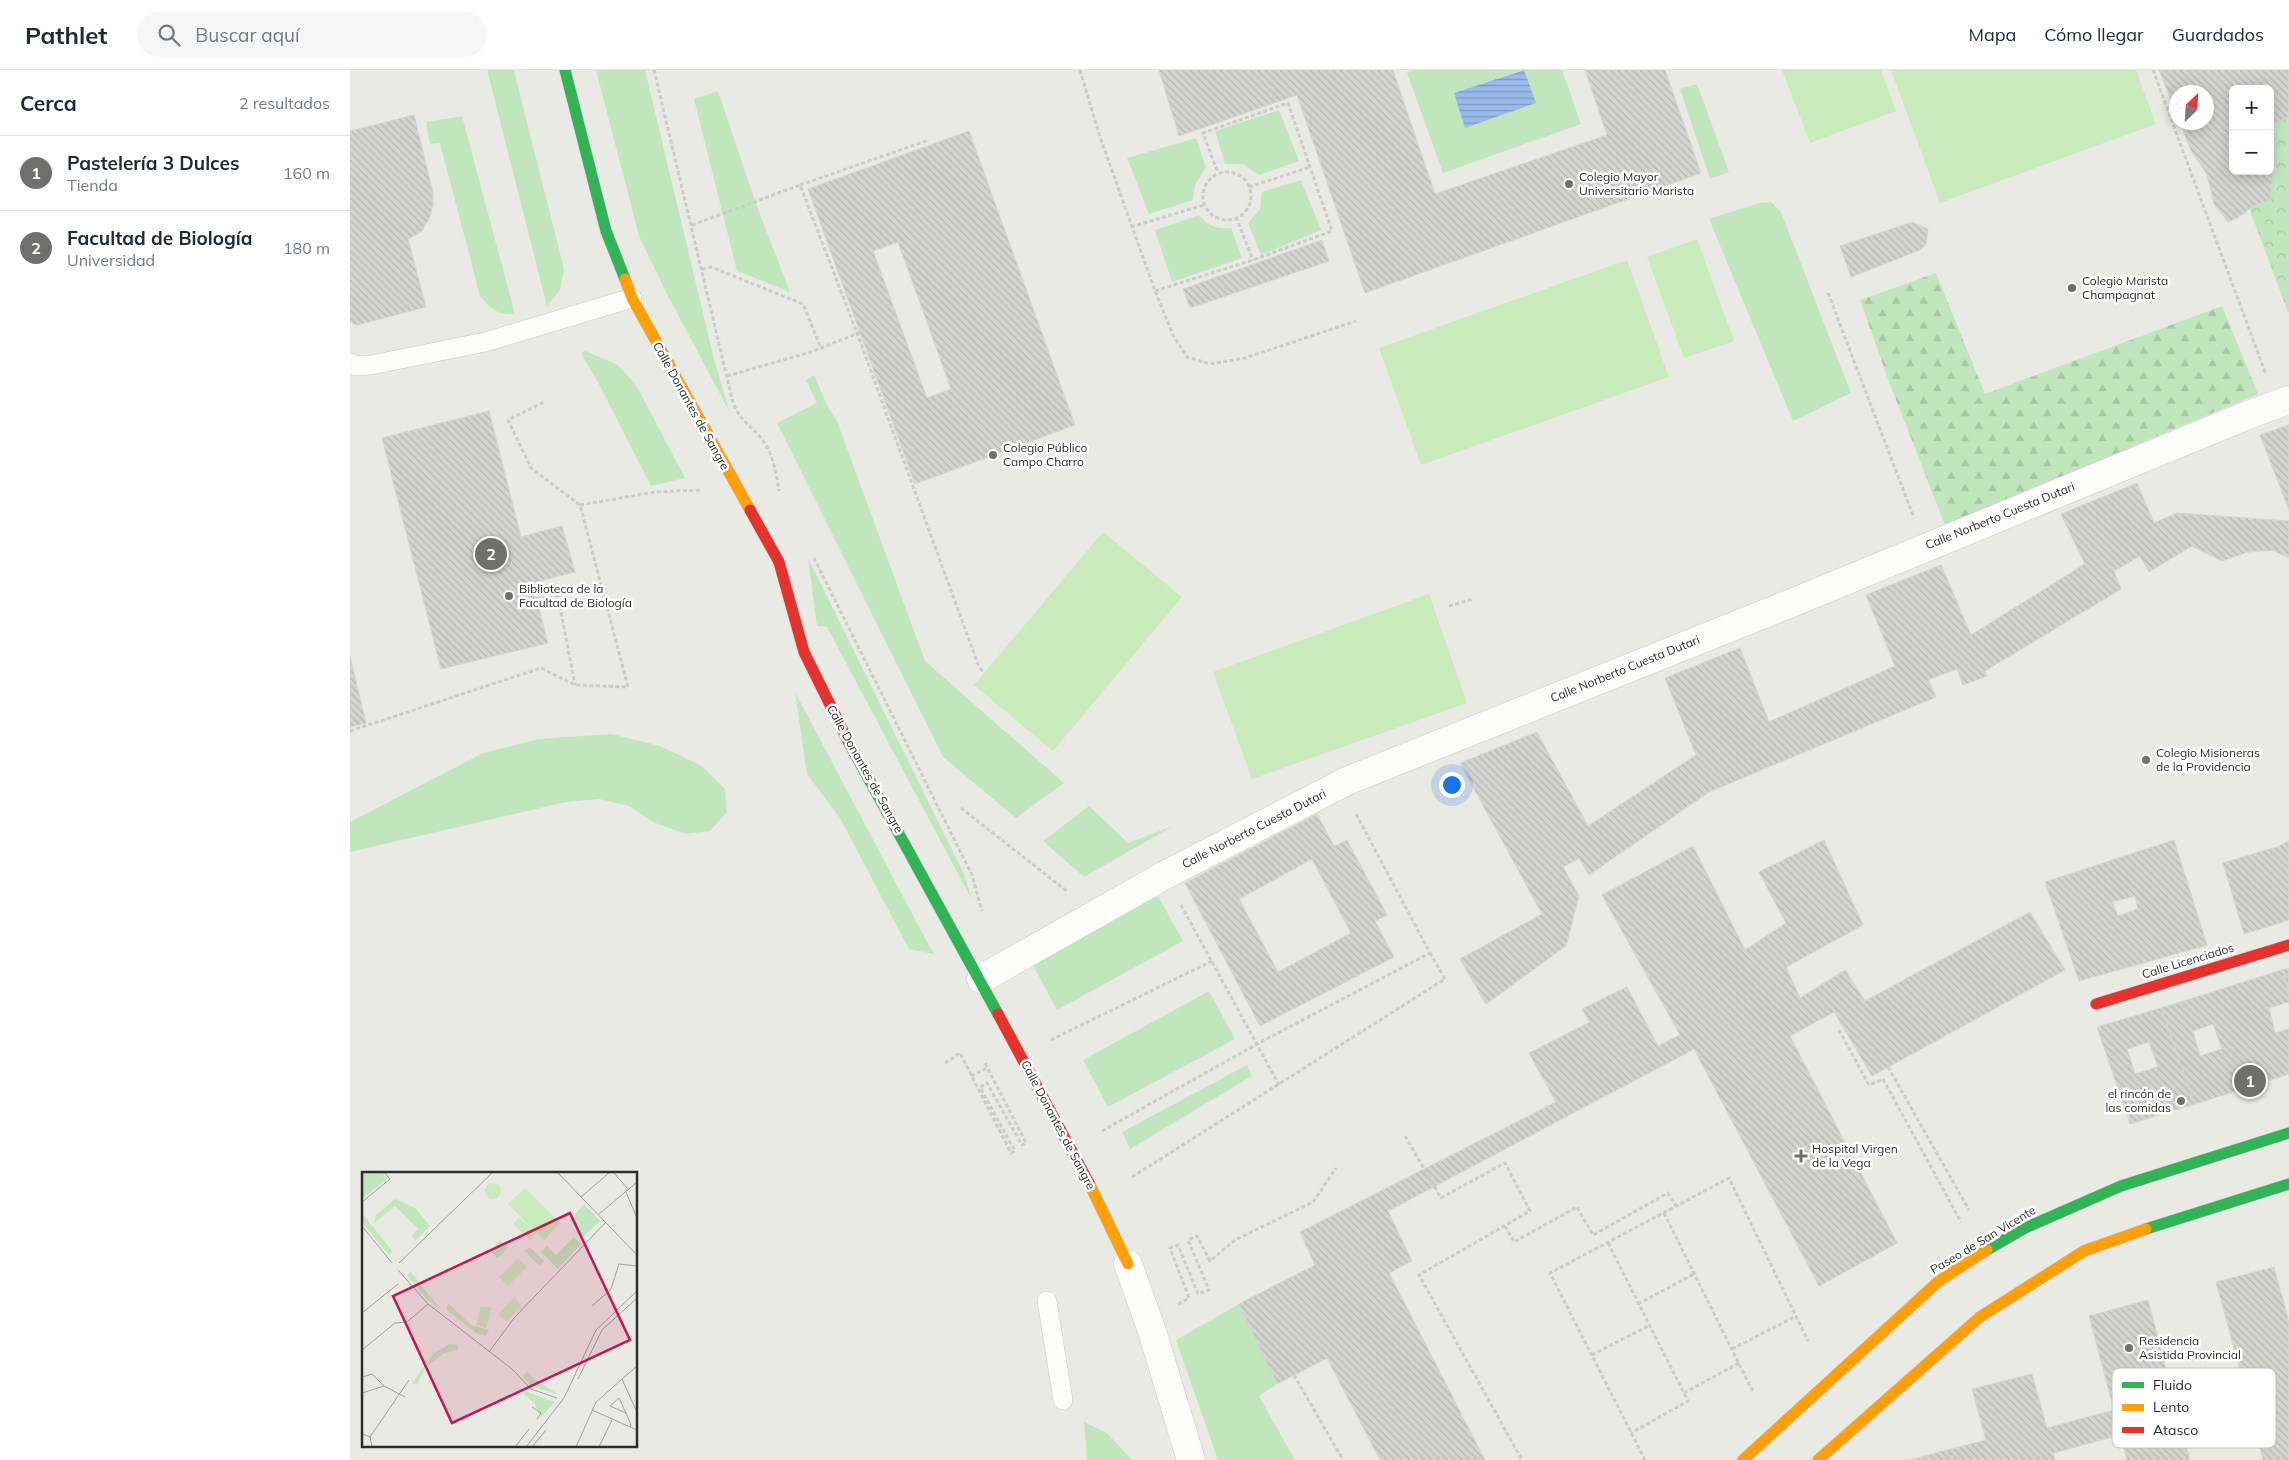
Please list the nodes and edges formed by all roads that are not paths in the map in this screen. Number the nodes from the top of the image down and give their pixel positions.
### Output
1 (565, 70) edge
2 (632, 298) junction
3 (350, 364) edge
4 (2289, 400) edge
5 (2289, 944) edge
6 (981, 979) junction
7 (2096, 1004) dead end
8 (2289, 1133) edge
9 (2289, 1184) edge
10 (1128, 1264) joint
11 (1047, 1301) dead end
12 (1064, 1400) dead end
13 (1191, 1460) edge
14 (1743, 1460) edge
15 (1818, 1460) edge

1 - 2 main road, Calle Donantes de Sangre
2 - 3 lane
2 - 6 main road, Calle Donantes de Sangre
4 - 6 street, Calle Norberto Cuesta Dutari
5 - 7 main road, Calle Licenciados
6 - 10 main road, Calle Donantes de Sangre
8 - 14 main road, Paseo de San Vicente
9 - 15 main road
10 - 13 street, Calle Donantes de Sangre
11 - 12 lane

